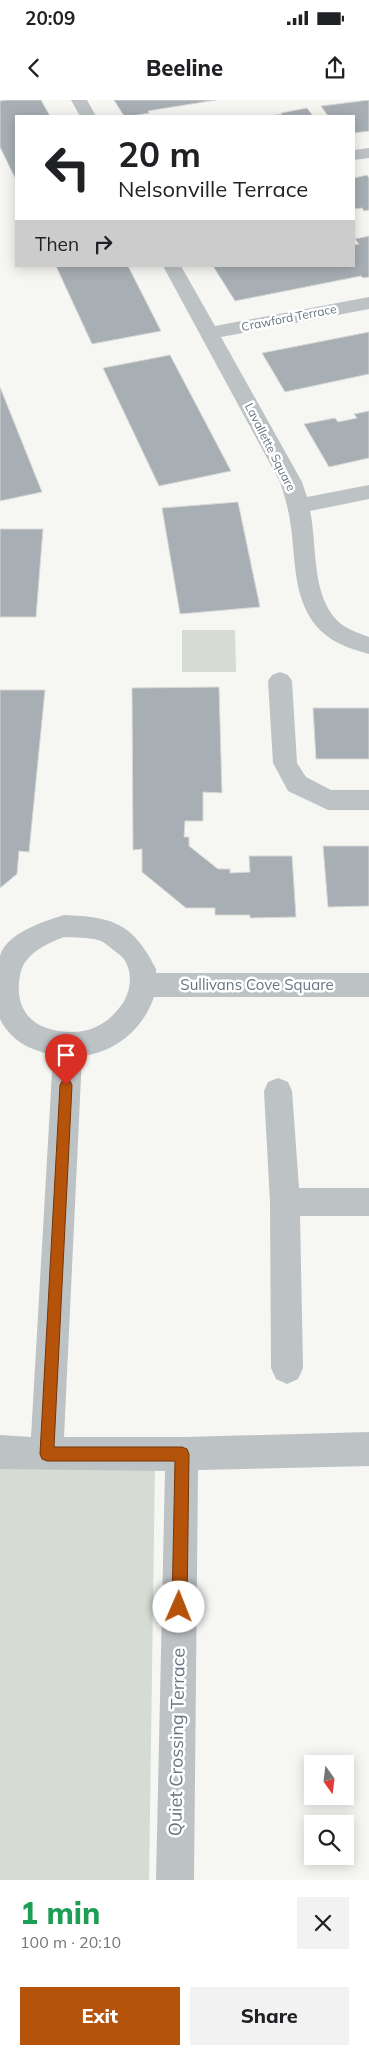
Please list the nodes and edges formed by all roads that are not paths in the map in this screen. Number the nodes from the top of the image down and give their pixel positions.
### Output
1 (79, 100) edge
2 (87, 115) edge
3 (369, 153) edge
4 (355, 156) edge
5 (173, 267) edge
6 (369, 303) edge
7 (210, 334) junction
8 (369, 492) edge
9 (299, 506) junction
10 (369, 646) edge
11 (280, 681) dead end
12 (369, 800) edge
13 (369, 984) edge
14 (1, 985) edge
15 (145, 985) junction
16 (68, 1046) junction
17 (278, 1091) dead end
18 (285, 1202) junction
19 (369, 1202) edge
20 (287, 1368) dead end
21 (369, 1449) edge
22 (0, 1452) edge
23 (47, 1454) junction
24 (182, 1454) junction
25 (175, 1880) edge

1 - 2 street
3 - 4 street
5 - 7 street, Lavallette Square
6 - 7 street, Crawford Terrace
7 - 9 street, Lavallette Square
8 - 9 street
9 - 10 street, Lavallette Square
11 - 12 street
13 - 15 street, Sullivans Cove Square
14 - 15 street
14 - 16 street
15 - 16 street
16 - 23 street
17 - 18 street
18 - 19 street
18 - 20 street
21 - 24 street
22 - 23 street
23 - 24 street
24 - 25 street, Quiet Crossing Terrace

